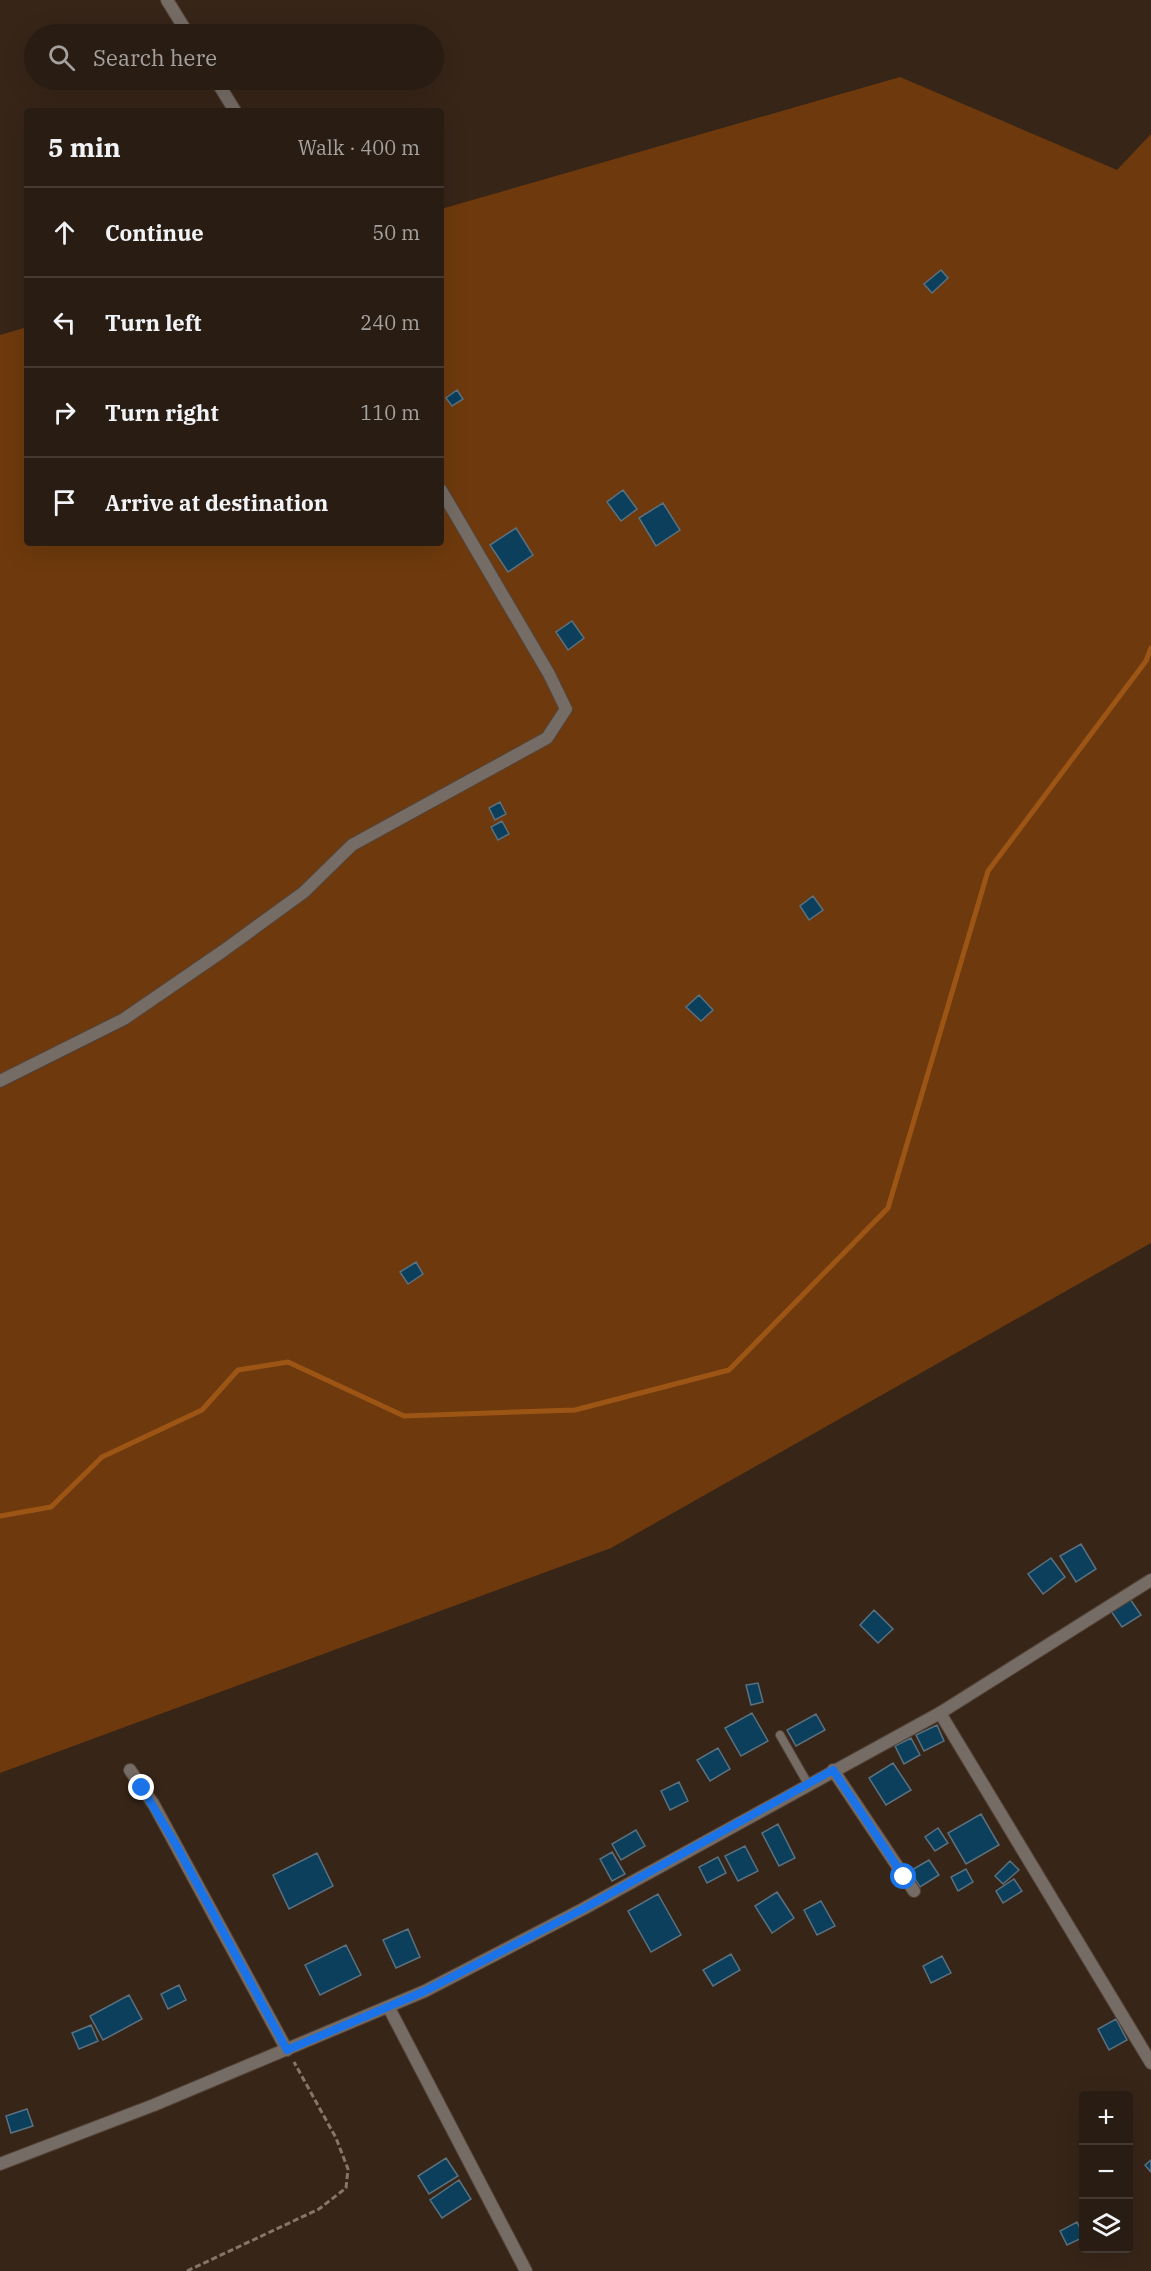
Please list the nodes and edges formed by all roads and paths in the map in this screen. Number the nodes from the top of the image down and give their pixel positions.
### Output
1 (167, 0) edge
2 (182, 24) edge
3 (222, 90) edge
4 (233, 108) edge
5 (444, 495) edge
6 (0, 1081) edge
7 (1151, 1580) edge
8 (940, 1713) junction
9 (780, 1735) dead end
10 (130, 1770) dead end
11 (833, 1770) junction
12 (808, 1784) junction
13 (914, 1890) dead end
14 (389, 2008) junction
15 (287, 2050) junction
16 (1151, 2063) edge
17 (0, 2164) edge
18 (187, 2271) edge
19 (526, 2271) edge

1 - 2 street
3 - 4 street
5 - 6 street
7 - 8 street
8 - 11 street
8 - 16 street
9 - 12 lane
10 - 15 street
11 - 12 street
11 - 13 street
12 - 14 street
14 - 15 street
14 - 19 street
15 - 17 street
15 - 18 path

